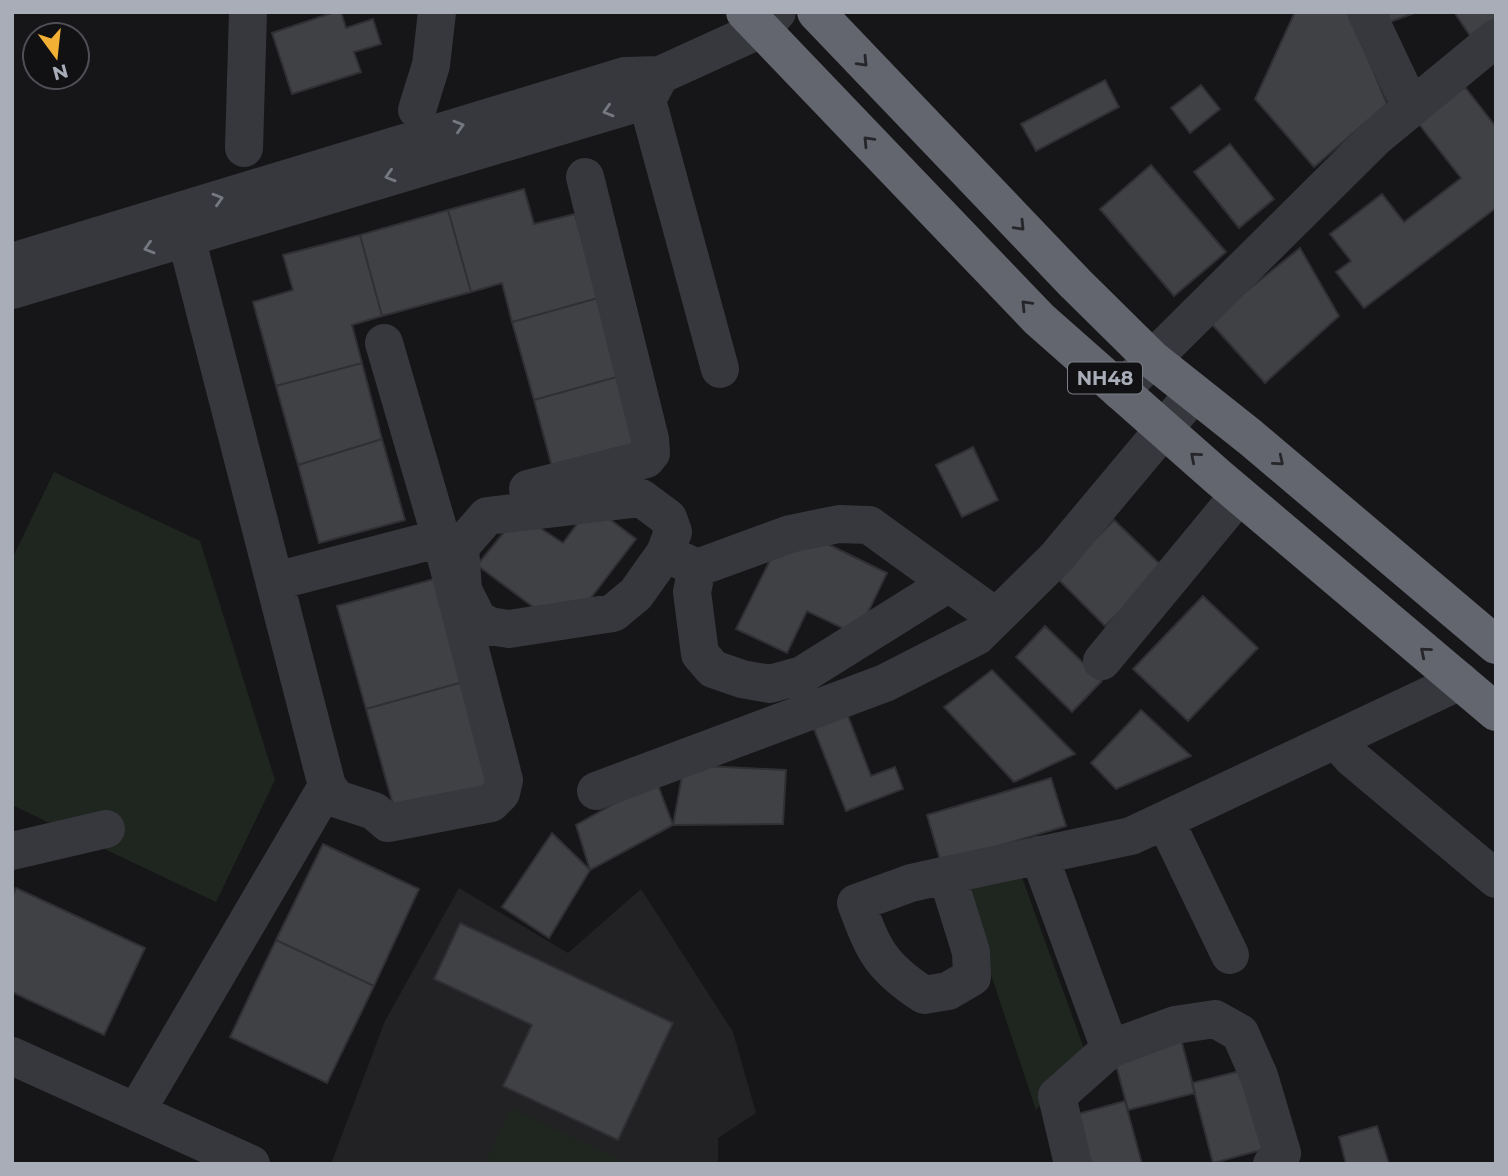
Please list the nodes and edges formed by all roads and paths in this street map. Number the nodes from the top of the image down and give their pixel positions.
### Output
1 (248, 12) edge
2 (437, 12) edge
3 (816, 12) edge
4 (1366, 12) edge
5 (761, 18) edge
6 (1496, 38) edge
7 (653, 88) junction
8 (1411, 107) junction
9 (416, 110) dead end
10 (244, 149) dead end
11 (585, 177) dead end
12 (186, 237) junction
13 (12, 261) edge
14 (12, 290) edge
15 (384, 343) dead end
16 (1153, 360) junction
17 (720, 369) dead end
18 (1120, 391) junction
19 (1195, 393) junction
20 (1163, 428) junction
21 (1240, 495) junction
22 (438, 525) junction
23 (681, 560) junction
24 (276, 581) junction
25 (949, 583) junction
26 (996, 617) junction
27 (1496, 645) edge
28 (1102, 661) dead end
29 (1460, 681) junction
30 (1496, 712) edge
31 (1336, 740) junction
32 (327, 786) junction
33 (596, 791) dead end
34 (1165, 820) junction
35 (106, 829) dead end
36 (12, 851) edge
37 (1039, 855) junction
38 (947, 875) dead end
39 (1496, 879) edge
40 (1230, 955) dead end
41 (1110, 1049) junction
42 (12, 1056) edge
43 (136, 1112) junction
44 (251, 1164) edge
45 (1073, 1164) edge
46 (1272, 1164) edge

1 - 10 street
2 - 9 street
3 -> 16 highway, NH48
4 - 8 street
5 - 7 street
18 -> 5 highway, NH48
6 - 8 street
7 -> 12 street
13 -> 7 street
7 - 17 street
8 - 16 street
11 - 22 street
12 -> 14 street
12 - 24 street
15 - 22 street
16 - 18 street
16 - 19 highway, NH48
18 - 20 highway, NH48
19 - 20 street
19 -> 27 highway, NH48
21 -> 20 highway, NH48
20 - 26 street
21 - 28 street
29 -> 21 highway, NH48
22 - 24 street
22 - 32 street
23 - 23 street
23 - 25 street
23 - 25 street
24 - 32 street
25 - 26 street
26 - 33 street
29 - 30 highway, NH48
29 - 31 street
31 - 34 street
31 - 39 street
32 - 43 street
34 - 37 street
34 - 40 street
35 - 36 street
37 - 38 street
37 - 41 street
41 - 45 street
41 - 46 street
42 - 43 street
43 - 44 street

